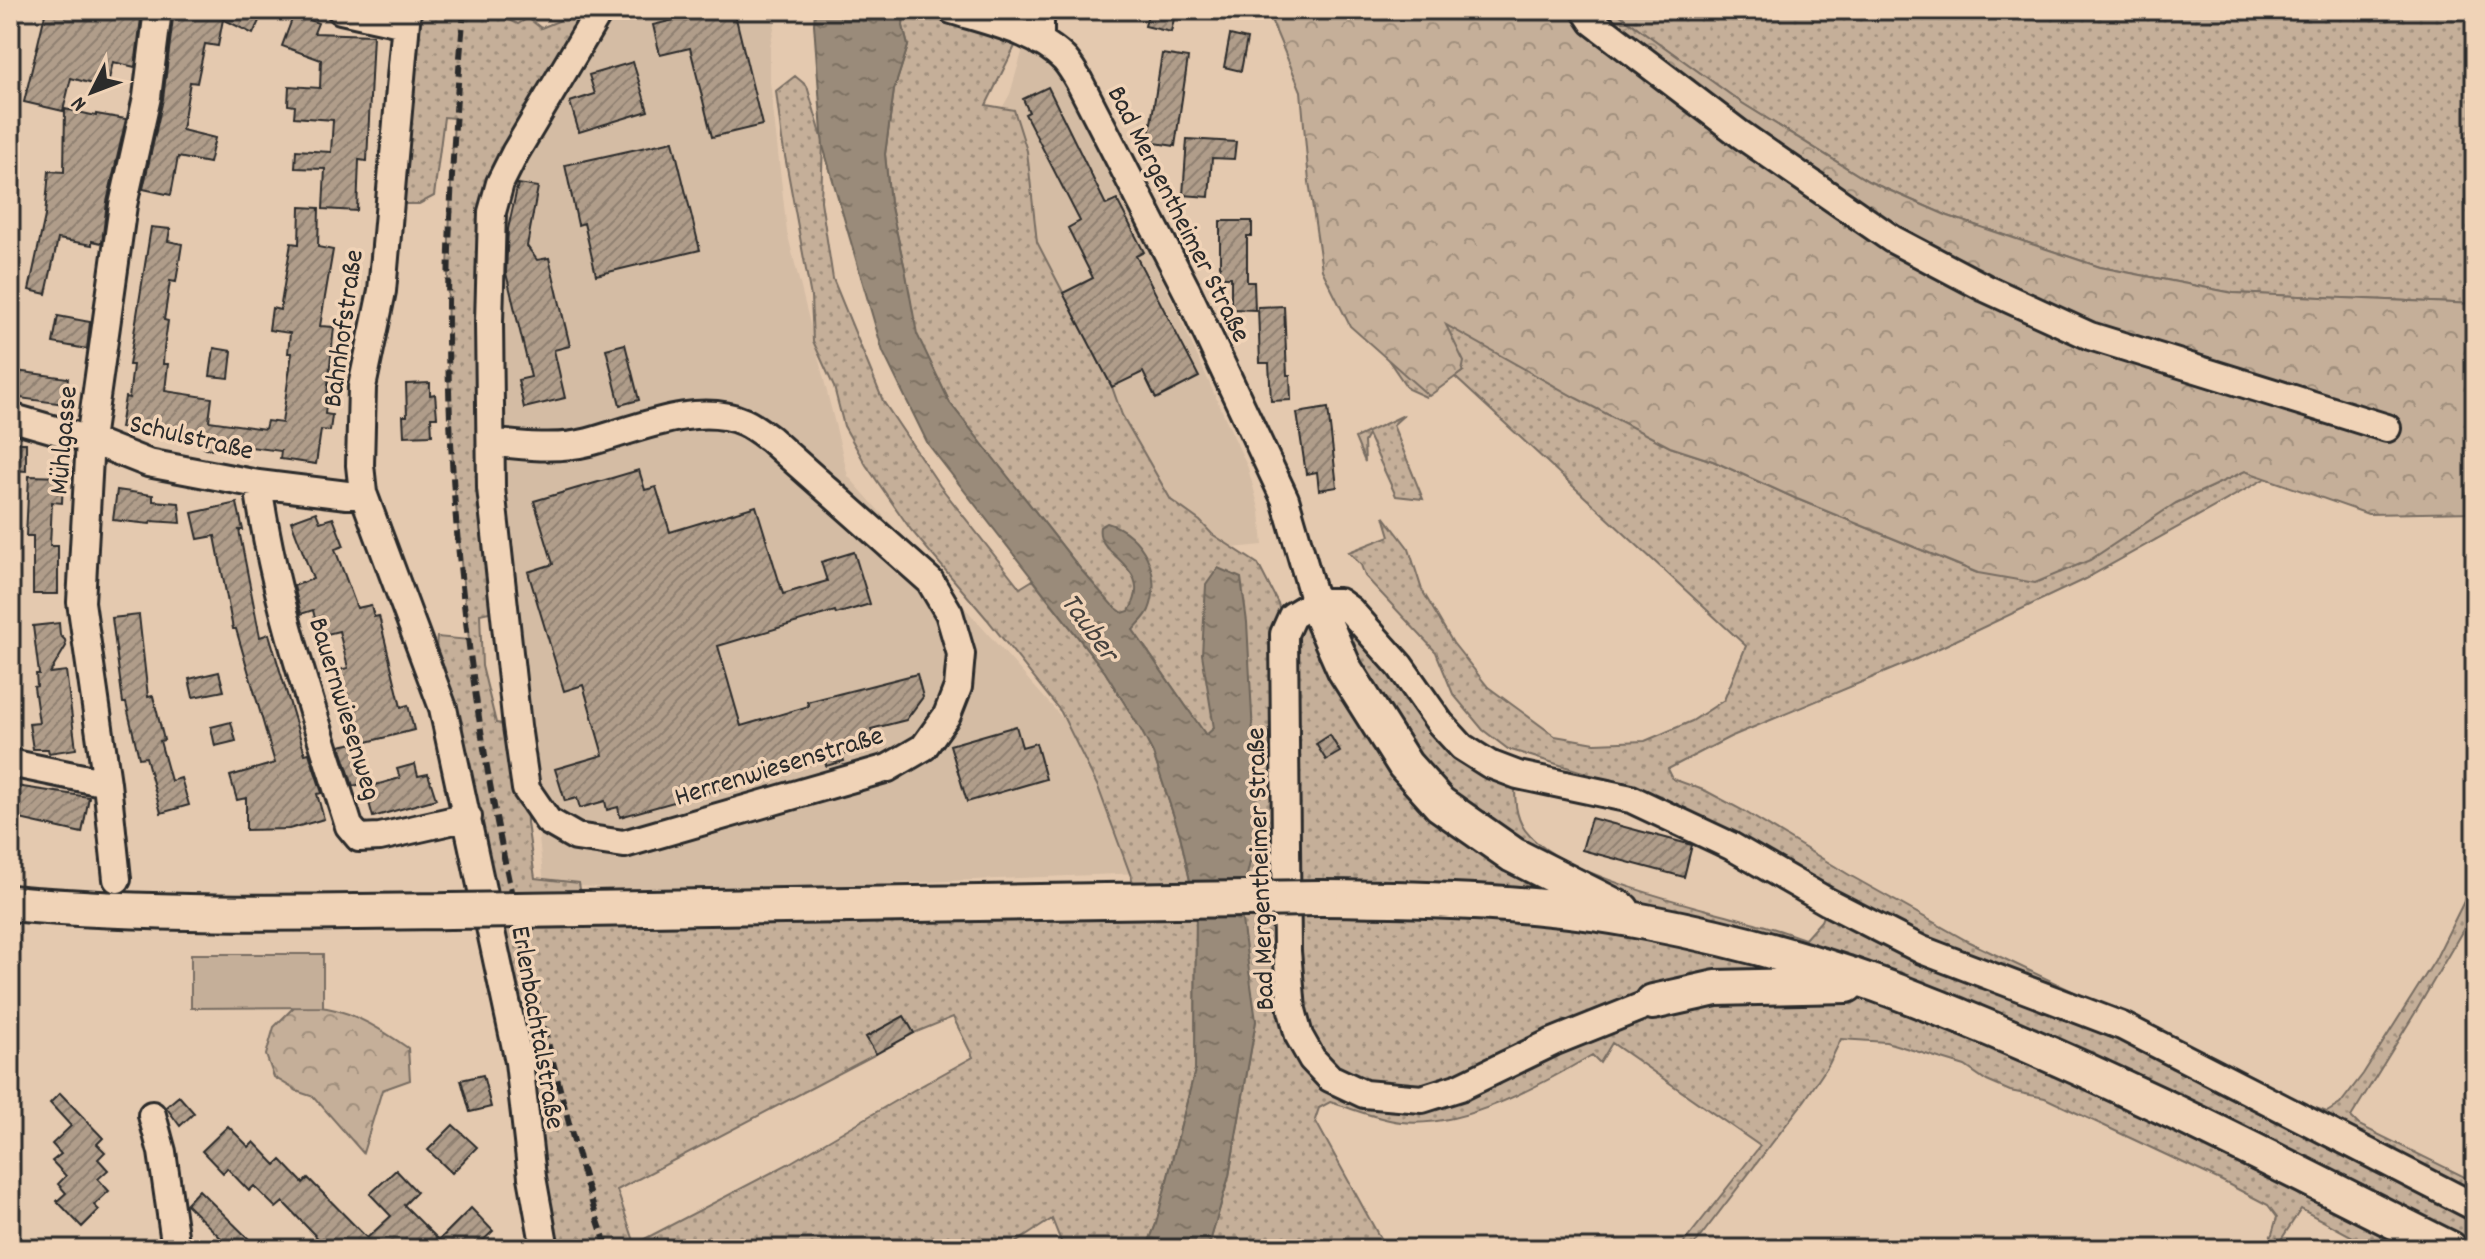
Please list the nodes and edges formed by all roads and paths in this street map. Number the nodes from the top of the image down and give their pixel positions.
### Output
1 (158, 10) edge
2 (341, 10) edge
3 (600, 10) edge
4 (953, 10) edge
5 (1040, 10) edge
6 (1585, 10) edge
7 (406, 17) edge
8 (1040, 42) junction
9 (10, 417) edge
10 (2387, 428) dead end
11 (90, 440) junction
12 (491, 442) junction
13 (258, 484) junction
14 (363, 493) junction
15 (1315, 602) junction
16 (10, 763) edge
17 (107, 783) junction
18 (468, 817) junction
19 (117, 879) dead end
20 (10, 903) edge
21 (1644, 921) junction
22 (1880, 985) junction
23 (1653, 1002) joint
24 (152, 1115) dead end
25 (2475, 1207) edge
26 (176, 1249) edge
27 (545, 1249) edge
28 (2450, 1249) edge

1 - 11 street, Mühlgasse
2 - 7 street, Bahnhofstraße
3 - 12 street, Herrenwiesenstraße
4 - 8 street, Bad Mergentheimer Straße
5 - 8 street
6 - 10 street
7 - 14 street, Bahnhofstraße
8 - 15 street, Bad Mergentheimer Straße
9 - 11 street, Schulstraße
11 - 13 street, Schulstraße
11 - 17 street, Mühlgasse
12 - 12 street, Herrenwiesenstraße
13 - 14 street, Schulstraße
13 - 18 street, Bauernwiesenweg
14 - 18 street, Bahnhofstraße
15 - 21 main road
15 - 23 street, Bad Mergentheimer Straße
15 - 25 street
16 - 17 street
17 - 19 street, Mühlgasse
18 - 27 street, Erlenbachtalstraße
20 - 21 main road, bridge
21 - 22 main road
22 - 23 main road
22 - 28 main road
24 - 26 street

